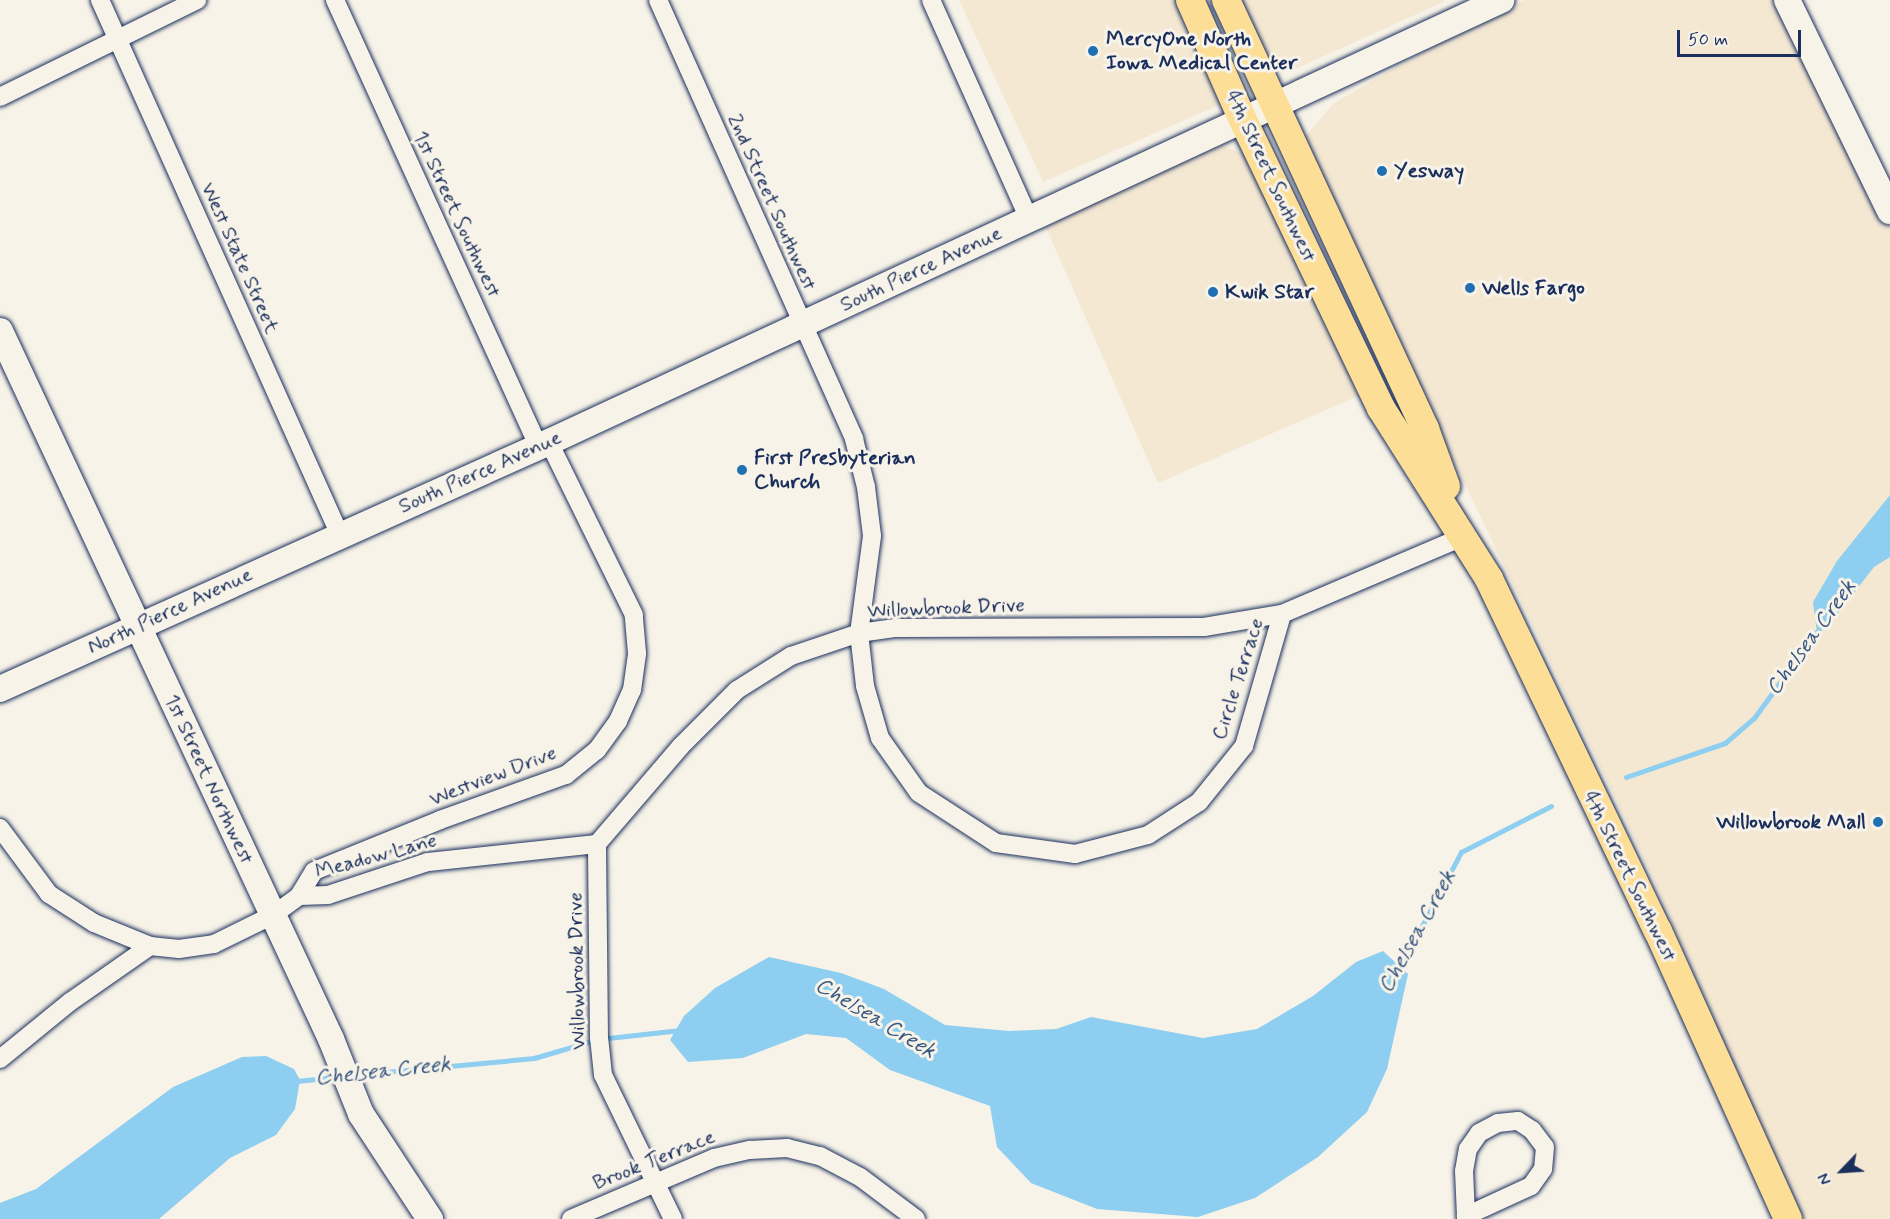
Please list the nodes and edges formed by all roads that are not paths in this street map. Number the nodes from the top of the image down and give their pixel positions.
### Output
1 (100, 0) edge
2 (197, 0) edge
3 (334, 0) edge
4 (658, 0) edge
5 (931, 0) edge
6 (1190, 0) edge
7 (1226, 0) edge
8 (1501, 0) edge
9 (1786, 0) edge
10 (116, 38) junction
11 (0, 98) edge
12 (1274, 104) junction
13 (1242, 118) junction
14 (1890, 211) edge
15 (1029, 219) junction
16 (801, 325) junction
17 (0, 331) edge
18 (544, 444) junction
19 (339, 533) junction
20 (1465, 536) junction
21 (1282, 614) junction
22 (138, 626) junction
23 (859, 633) junction
24 (0, 689) edge
25 (0, 828) edge
26 (597, 844) junction
27 (299, 896) junction
28 (273, 915) junction
29 (150, 946) junction
30 (0, 1059) edge
31 (655, 1183) junction
32 (1463, 1217) edge
33 (430, 1219) edge
34 (571, 1219) edge
35 (673, 1219) edge
36 (916, 1219) edge
37 (1788, 1219) edge

1 - 10 street, West State Street
2 - 10 street
3 - 18 street, 1st Street Southwest
4 - 16 street, 2nd Street Southwest
5 - 15 street
6 - 13 main road, 4th Street Southwest
7 - 12 main road, 4th Street Southwest
8 - 12 main road, South Pierce Avenue
9 - 14 main road
10 - 11 street
10 - 19 street, West State Street
12 - 13 main road, South Pierce Avenue
12 - 20 main road, 4th Street Southwest
13 - 15 main road, South Pierce Avenue
13 - 20 main road, 4th Street Southwest
15 - 16 main road, South Pierce Avenue
16 - 18 main road, South Pierce Avenue
16 - 23 street, 2nd Street Southwest
17 - 22 main road, 1st Street Northwest
18 - 19 main road, South Pierce Avenue
18 - 27 street, Westview Drive
19 - 22 main road, North Pierce Avenue
20 - 21 street, Willowbrook Drive
20 - 37 main road, 4th Street Southwest
21 - 23 street, Willowbrook Drive
21 - 23 street, Circle Terrace
22 - 24 main road, North Pierce Avenue
22 - 28 main road, 1st Street Northwest
23 - 26 street, Willowbrook Drive
25 - 29 street, Meadow Lane
26 - 27 street, Meadow Lane
26 - 31 street, Willowbrook Drive
27 - 28 street, Meadow Lane
28 - 29 street, Meadow Lane
28 - 33 main road, 1st Street Northwest
29 - 30 street
31 - 34 street, Brook Terrace
31 - 35 street, Willowbrook Drive
31 - 36 street, Brook Terrace
32 - 32 street

